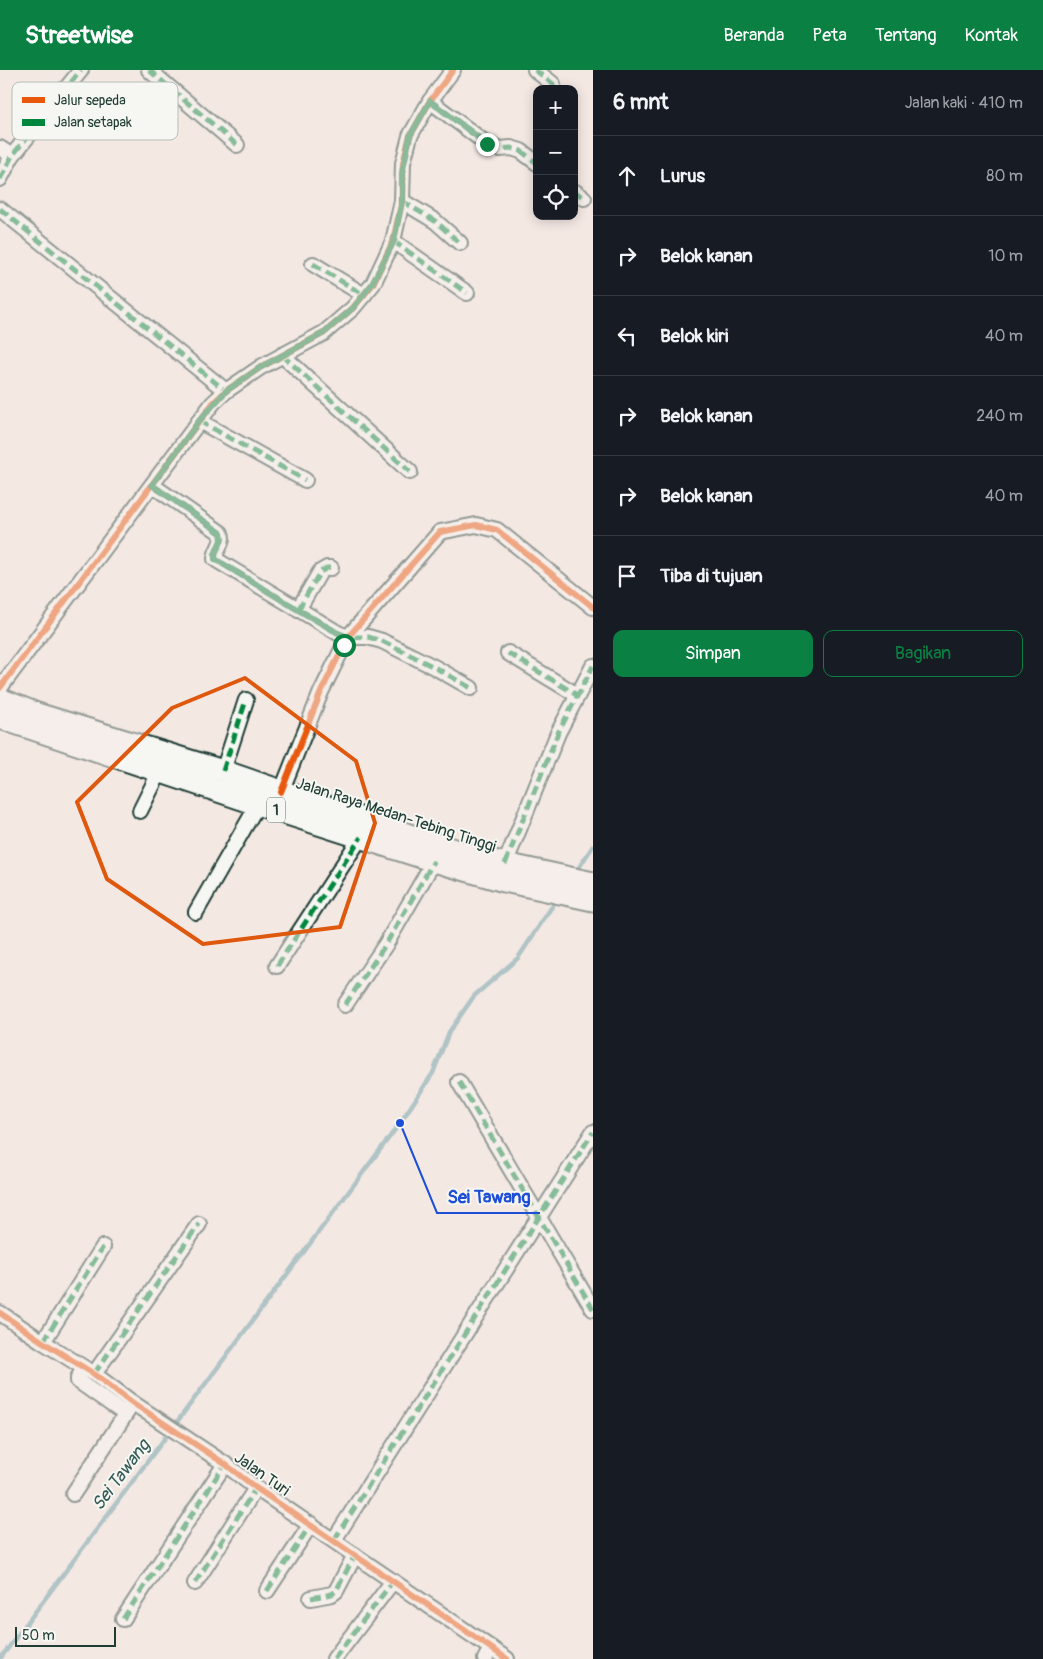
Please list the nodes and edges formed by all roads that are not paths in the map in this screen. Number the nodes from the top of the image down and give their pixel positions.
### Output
1 (81, 70) edge
2 (149, 70) edge
3 (453, 70) edge
4 (536, 70) edge
5 (71, 82) edge
6 (163, 82) edge
7 (553, 85) edge
8 (178, 95) edge
9 (430, 101) junction
10 (25, 140) edge
11 (237, 145) dead end
12 (0, 148) edge
13 (12, 156) junction
14 (533, 160) edge
15 (0, 179) edge
16 (402, 201) junction
17 (0, 209) edge
18 (394, 241) junction
19 (460, 243) dead end
20 (313, 264) dead end
21 (467, 293) dead end
22 (364, 295) junction
23 (282, 355) junction
24 (226, 391) junction
25 (199, 421) junction
26 (410, 472) dead end
27 (305, 480) dead end
28 (152, 485) junction
29 (331, 568) dead end
30 (593, 607) edge
31 (298, 610) junction
32 (348, 637) junction
33 (508, 653) dead end
34 (593, 666) edge
35 (0, 688) edge
36 (471, 688) dead end
37 (577, 696) junction
38 (0, 699) edge
39 (246, 700) dead end
40 (0, 718) edge
41 (160, 770) junction
42 (223, 771) junction
43 (268, 794) junction
44 (140, 811) dead end
45 (361, 837) junction
46 (434, 861) junction
47 (505, 864) junction
48 (556, 885) junction
49 (591, 891) edge
50 (196, 912) dead end
51 (277, 966) dead end
52 (345, 1005) dead end
53 (460, 1082) dead end
54 (593, 1132) edge
55 (538, 1217) junction
56 (200, 1224) dead end
57 (103, 1247) dead end
58 (593, 1310) edge
59 (0, 1313) edge
60 (43, 1342) junction
61 (89, 1371) junction
62 (129, 1408) junction
63 (225, 1464) junction
64 (256, 1488) junction
65 (73, 1494) dead end
66 (311, 1524) junction
67 (334, 1540) junction
68 (355, 1555) junction
69 (393, 1581) junction
70 (195, 1583) dead end
71 (267, 1591) dead end
72 (311, 1598) dead end
73 (123, 1619) dead end
74 (488, 1654) edge
75 (334, 1659) edge
76 (507, 1659) edge

1 - 5 street
2 - 6 street
3 - 9 street
4 - 7 street
8 - 11 street
9 - 14 street
9 - 16 street
10 - 13 street
12 - 13 street
13 - 15 street
16 - 18 street
16 - 19 street
17 - 24 street
18 - 21 street
18 - 22 street
20 - 22 street
22 - 23 street
23 - 24 street
23 - 26 street
24 - 25 street
25 - 27 street
25 - 28 street
28 - 31 street
28 - 35 street
29 - 31 street
30 - 32 street
31 - 32 street
32 - 36 street
32 - 43 street
33 - 37 street
34 - 37 street
37 - 47 street
38 - 42 highway, Jalan Raya Medan-Tebing Tinggi / 1
39 - 42 street
40 - 41 highway, Jalan Raya Medan-Tebing Tinggi / 1
41 - 43 highway, Jalan Raya Medan-Tebing Tinggi / 1
41 - 44 street
42 - 43 highway, Jalan Raya Medan-Tebing Tinggi / 1
43 - 45 highway, Jalan Raya Medan-Tebing Tinggi / 1
43 - 47 highway, Jalan Raya Medan-Tebing Tinggi / 1
43 - 50 street
45 - 46 highway, Jalan Raya Medan-Tebing Tinggi / 1
45 - 51 street
46 - 48 highway, Jalan Raya Medan-Tebing Tinggi / 1
46 - 52 street
47 - 48 highway, Jalan Raya Medan-Tebing Tinggi / 1
48 - 49 highway, Jalan Raya Medan-Tebing Tinggi / 1
53 - 55 street
54 - 55 street
55 - 58 street
55 - 67 street
56 - 61 street
57 - 60 street
59 - 60 street
60 - 61 street
61 - 62 street, Jalan Turi
62 - 63 street, Jalan Turi
62 - 65 street
63 - 64 street, Jalan Turi
63 - 73 street
64 - 66 street, Jalan Turi
64 - 70 street
66 - 67 street, Jalan Turi
66 - 71 street
67 - 68 street, Jalan Turi
68 - 69 street, Jalan Turi
68 - 72 street
69 - 74 street, Jalan Turi
69 - 75 street
74 - 76 street, Jalan Turi

